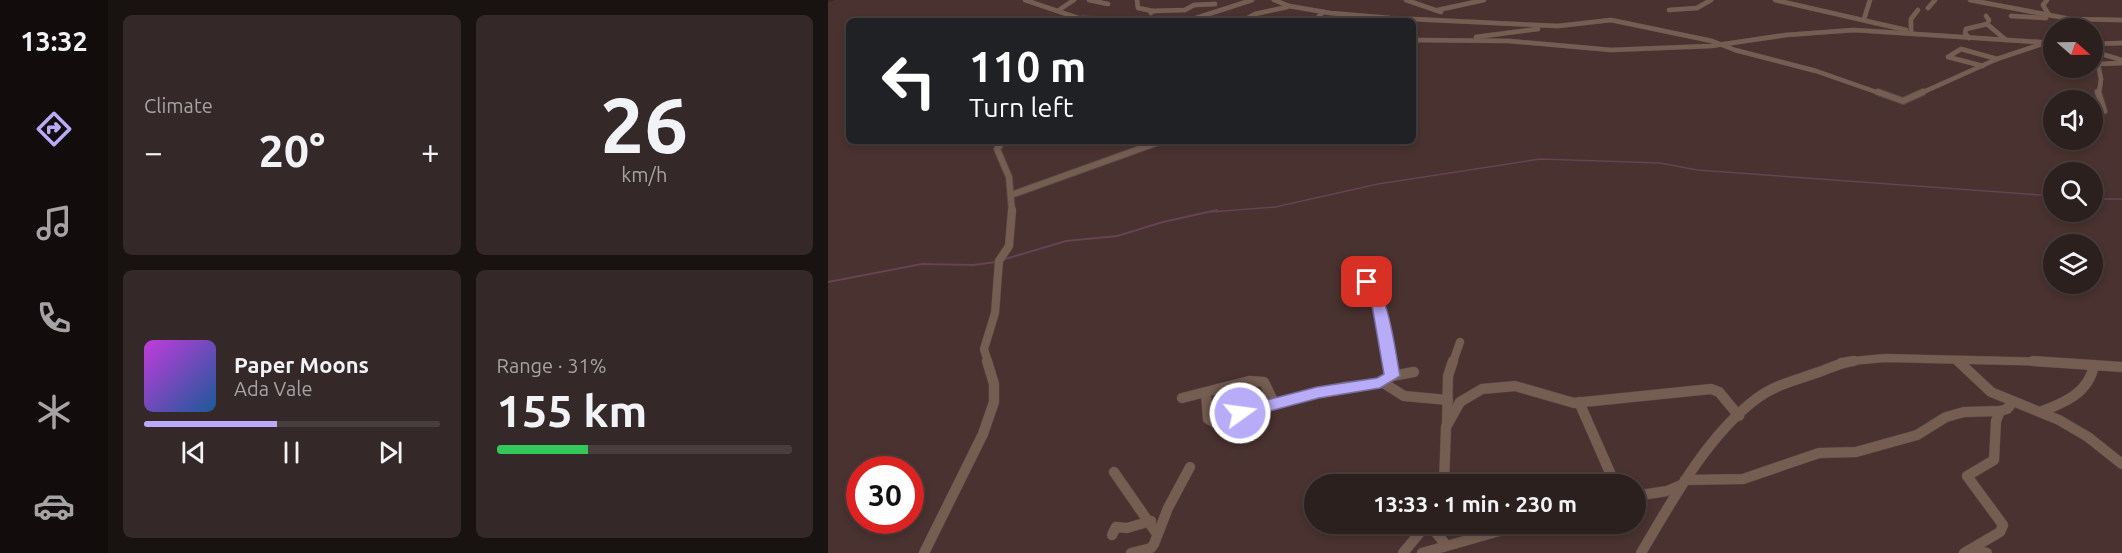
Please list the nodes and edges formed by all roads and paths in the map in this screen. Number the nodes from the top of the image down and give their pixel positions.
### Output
1 (1025, 0) edge
2 (1074, 0) edge
3 (1089, 0) edge
4 (1137, 0) edge
5 (1252, 0) edge
6 (1274, 0) edge
7 (1406, 0) edge
8 (1484, 0) edge
9 (1711, 0) edge
10 (1775, 0) edge
11 (1870, 0) edge
12 (1935, 0) edge
13 (1970, 0) edge
14 (2047, 0) edge
15 (1215, 4) dead end
16 (1289, 6) junction
17 (1928, 8) dead end
18 (1107, 9) edge
19 (1059, 10) junction
20 (1438, 10) junction
21 (1669, 10) dead end
22 (1918, 10) dead end
23 (1154, 11) junction
24 (1323, 12) junction
25 (2049, 15) junction
26 (1986, 16) dead end
27 (2011, 16) dead end
28 (1078, 18) edge
29 (1101, 18) edge
30 (1147, 18) edge
31 (1149, 18) edge
32 (1196, 18) edge
33 (1248, 18) edge
34 (1317, 18) edge
35 (1390, 18) edge
36 (1416, 18) edge
37 (2066, 18) joint
38 (1447, 19) junction
39 (2103, 19) edge
40 (1864, 20) junction
41 (2122, 20) edge
42 (1987, 24) junction
43 (1563, 26) junction
44 (1912, 33) junction
45 (1969, 38) junction
46 (1416, 40) edge
47 (1467, 40) junction
48 (2006, 40) junction
49 (2043, 43) edge
50 (2122, 43) edge
51 (1719, 44) junction
52 (2043, 44) edge
53 (2103, 44) edge
54 (2103, 55) edge
55 (1997, 59) junction
56 (2122, 61) edge
57 (1983, 66) junction
58 (2104, 111) dead end
59 (1001, 144) edge
60 (1153, 144) edge
61 (1011, 195) junction
62 (1367, 282) dead end
63 (1460, 342) dead end
64 (1958, 361) junction
65 (2094, 365) junction
66 (2122, 367) edge
67 (1414, 372) dead end
68 (1392, 376) junction
69 (1382, 382) junction
70 (1206, 394) junction
71 (1182, 398) dead end
72 (1448, 400) junction
73 (1579, 402) junction
74 (1277, 403) junction
75 (2012, 403) junction
76 (2000, 411) junction
77 (2040, 412) junction
78 (1739, 416) junction
79 (1447, 426) junction
80 (2122, 464) edge
81 (1190, 466) dead end
82 (1114, 472) dead end
83 (1444, 474) edge
84 (1611, 474) edge
85 (1683, 483) junction
86 (1646, 494) edge
87 (1150, 521) junction
88 (1157, 534) junction
89 (1419, 534) edge
90 (1437, 534) edge
91 (1487, 534) edge
92 (1112, 535) dead end
93 (1446, 545) junction
94 (1968, 551) edge
95 (924, 553) edge
96 (1131, 553) edge
97 (1403, 553) edge
98 (1422, 553) edge
99 (1641, 553) edge
100 (1987, 553) edge

1 - 19 street
2 - 19 street
3 - 18 street
4 - 23 street
5 - 32 street
6 - 16 street
7 - 20 street
8 - 20 street
9 - 21 street
10 - 40 street
11 - 40 street
12 - 17 street
13 - 25 street
14 - 25 street
15 - 23 street
16 - 24 street
16 - 33 street
18 - 29 street
18 - 30 street
19 - 28 street
20 - 38 street
22 - 44 street
23 - 31 street
24 - 34 street
24 - 35 street
25 - 37 street
26 - 42 street
27 - 37 street
36 - 38 street
38 - 43 street
39 - 41 street
40 - 44 street
42 - 45 street
42 - 48 street
43 - 47 street
43 - 51 street
44 - 45 street
44 - 51 street
45 - 48 street
46 - 47 street
47 - 51 street
48 - 49 street
50 - 53 street
51 - 57 street
52 - 55 street
54 - 56 street
55 - 57 street
55 - 57 street
56 - 58 street
59 - 61 street
60 - 61 street
61 - 95 street
62 - 68 street
63 - 72 street
64 - 65 street
64 - 75 street
64 - 78 street
65 - 66 street
65 - 77 street
67 - 68 street
68 - 69 street
69 - 72 street
69 - 74 street
70 - 71 street
70 - 74 street
70 - 74 street
72 - 79 street
73 - 78 street
73 - 79 street
73 - 84 street
75 - 76 street
75 - 77 street
76 - 85 street
76 - 94 street
77 - 80 street
78 - 85 street
79 - 83 street
81 - 88 street
82 - 87 street
85 - 86 street
85 - 99 street
87 - 88 street
87 - 92 street
88 - 96 street
89 - 97 street
90 - 93 street
91 - 93 street
93 - 98 street
94 - 100 street

